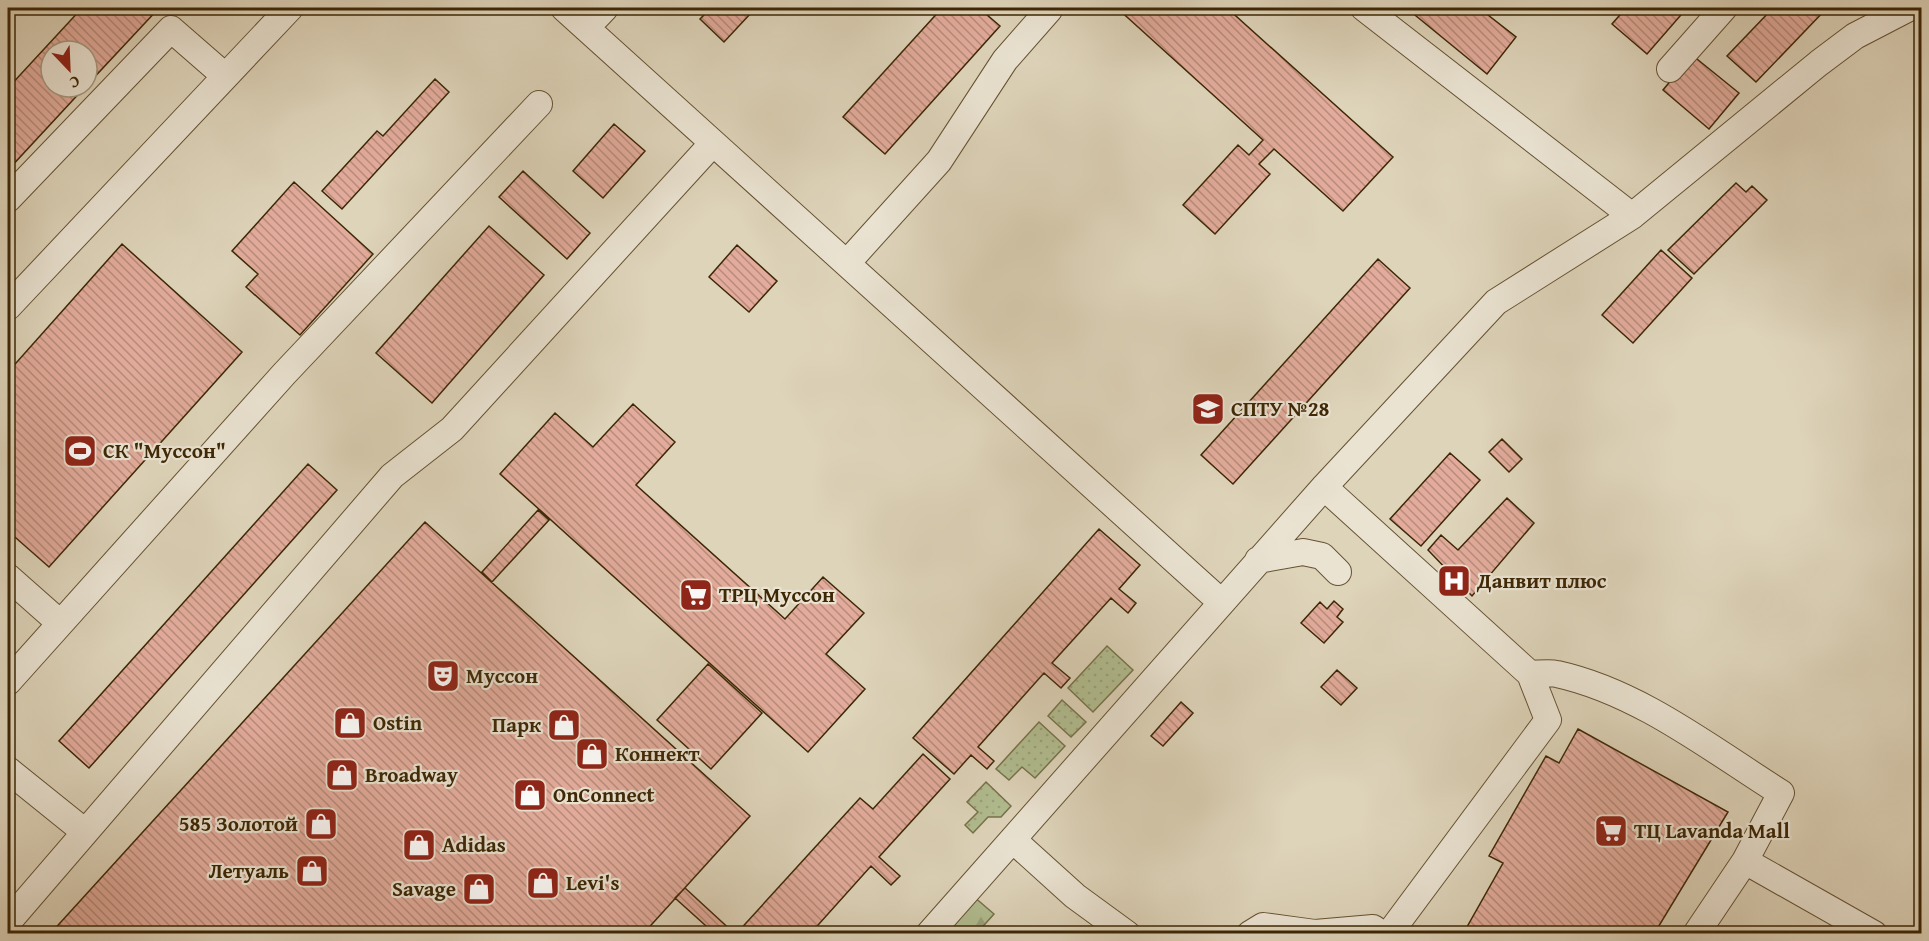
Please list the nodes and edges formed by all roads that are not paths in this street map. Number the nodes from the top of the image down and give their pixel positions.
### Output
1 (290, 8) edge
2 (564, 8) edge
3 (605, 8) edge
4 (1364, 8) edge
5 (1724, 8) edge
6 (1049, 10) dead end
7 (1891, 11) edge
8 (586, 28) junction
9 (1670, 69) dead end
10 (225, 76) junction
11 (539, 104) dead end
12 (713, 143) junction
13 (8, 200) edge
14 (1632, 216) junction
15 (847, 264) junction
16 (8, 307) edge
17 (1324, 487) junction
18 (1258, 560) junction
19 (1338, 572) dead end
20 (8, 577) edge
21 (1221, 602) junction
22 (60, 623) junction
23 (1530, 674) junction
24 (8, 682) edge
25 (8, 770) edge
26 (85, 832) junction
27 (1013, 840) junction
28 (1745, 861) junction
29 (8, 922) edge
30 (929, 933) edge
31 (1127, 933) edge
32 (1250, 933) edge
33 (1382, 933) edge
34 (1389, 933) edge
35 (1696, 933) edge
36 (1874, 933) edge

1 - 10 street
2 - 8 street
3 - 8 street
4 - 14 street
5 - 9 street
6 - 15 street
7 - 14 street
8 - 12 street
10 - 13 street
10 - 16 street
11 - 22 street
12 - 15 street
12 - 26 street
14 - 17 street
15 - 21 street
17 - 18 street
17 - 23 street
18 - 19 street
18 - 21 street
20 - 22 street
21 - 27 street
22 - 24 street
23 - 28 street
23 - 34 street
25 - 26 street
26 - 29 street
27 - 30 street
27 - 31 street
28 - 35 street
28 - 36 street
32 - 33 street

